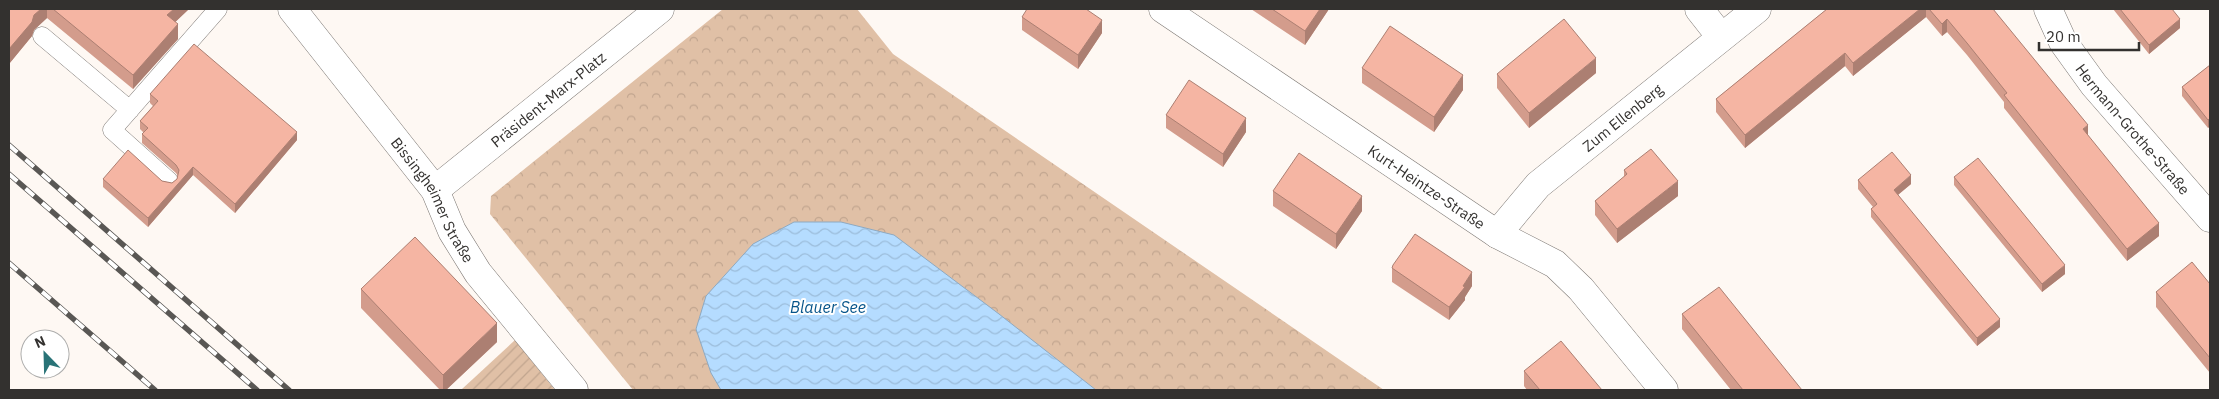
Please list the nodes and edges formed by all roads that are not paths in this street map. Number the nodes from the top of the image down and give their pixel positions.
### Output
1 (218, 9) edge
2 (292, 9) edge
3 (660, 9) edge
4 (1163, 9) edge
5 (1699, 9) edge
6 (1757, 9) edge
7 (2048, 9) edge
8 (42, 36) dead end
9 (1721, 37) junction
10 (130, 110) junction
11 (169, 181) edge
12 (435, 190) junction
13 (2200, 192) edge
14 (2210, 218) edge
15 (1497, 234) junction
16 (574, 390) edge
17 (1664, 390) edge

1 - 10 lane
2 - 12 street, Bissingheimer Straße
3 - 12 street, Präsident-Marx-Platz
4 - 15 street, Kurt-Heintze-Straße
5 - 9 street
6 - 9 street, Zum Ellenberg
7 - 13 street, Hermann-Grothe-Straße
8 - 10 lane
9 - 15 street, Zum Ellenberg
10 - 11 lane
12 - 16 street, Bissingheimer Straße
13 - 14 street, Hermann-Grothe-Straße
15 - 17 street, Kurt-Heintze-Straße

